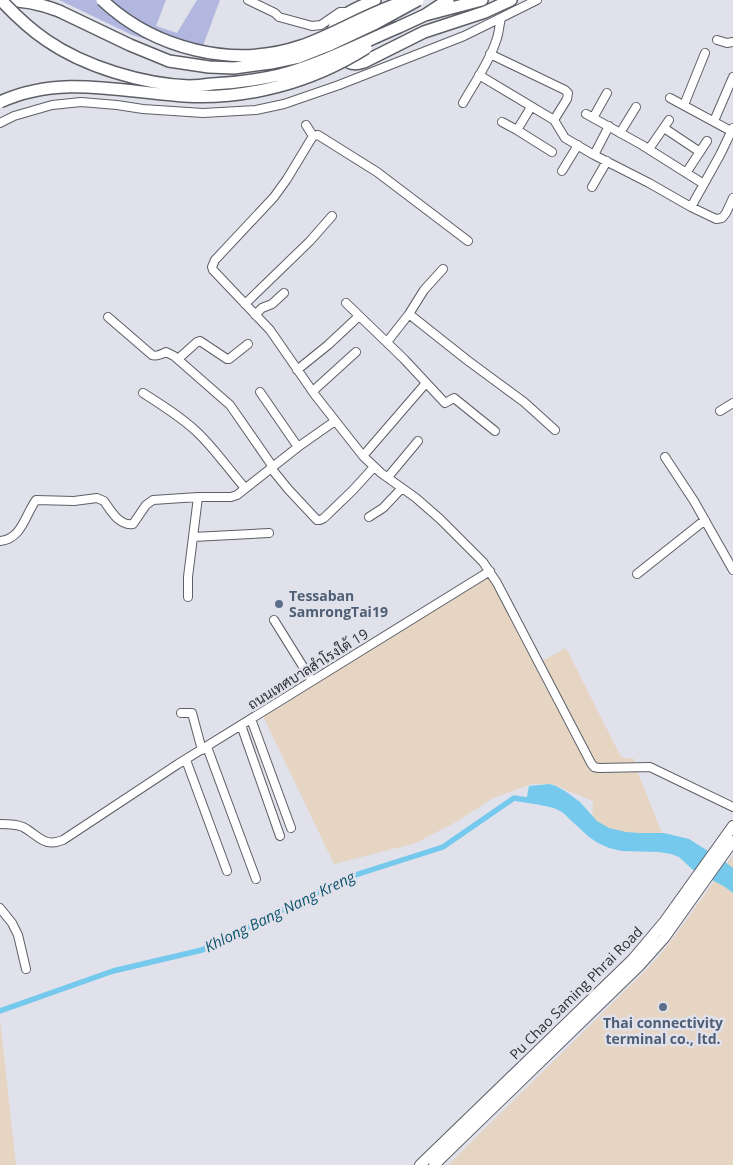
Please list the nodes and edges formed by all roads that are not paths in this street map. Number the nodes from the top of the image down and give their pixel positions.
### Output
1 (0, 0) edge
2 (102, 0) edge
3 (248, 0) edge
4 (375, 0) edge
5 (410, 0) edge
6 (418, 0) edge
7 (448, 0) edge
8 (482, 0) edge
9 (512, 0) edge
10 (537, 0) edge
11 (354, 11) junction
12 (424, 15) junction
13 (501, 18) junction
14 (399, 27) junction
15 (717, 40) dead end
16 (733, 42) edge
17 (706, 53) dead end
18 (490, 54) junction
19 (479, 76) junction
20 (733, 77) edge
21 (607, 93) dead end
22 (670, 98) dead end
23 (0, 102) edge
24 (462, 103) dead end
25 (684, 105) junction
26 (531, 106) junction
27 (636, 107) dead end
28 (554, 120) junction
29 (669, 120) dead end
30 (714, 121) junction
31 (502, 122) dead end
32 (0, 123) edge
33 (306, 125) dead end
34 (609, 126) junction
35 (664, 128) junction
36 (732, 129) edge
37 (517, 130) junction
38 (620, 133) junction
39 (313, 136) junction
40 (707, 141) dead end
41 (578, 145) junction
42 (649, 149) junction
43 (552, 152) dead end
44 (700, 152) junction
45 (594, 154) junction
46 (607, 161) junction
47 (562, 171) dead end
48 (686, 172) junction
49 (699, 181) dead end
50 (592, 187) dead end
51 (733, 198) edge
52 (691, 207) junction
53 (332, 216) dead end
54 (468, 242) dead end
55 (443, 269) dead end
56 (284, 293) dead end
57 (346, 303) dead end
58 (245, 304) junction
59 (409, 314) junction
60 (255, 315) junction
61 (360, 316) junction
62 (108, 317) dead end
63 (387, 342) junction
64 (248, 344) dead end
65 (356, 352) dead end
66 (178, 359) junction
67 (297, 370) junction
68 (426, 383) junction
69 (312, 391) junction
70 (260, 392) dead end
71 (143, 394) dead end
72 (733, 402) edge
73 (720, 411) dead end
74 (335, 421) junction
75 (555, 430) dead end
76 (495, 431) dead end
77 (418, 441) dead end
78 (298, 447) junction
79 (363, 456) junction
80 (665, 457) dead end
81 (272, 467) junction
82 (374, 467) junction
83 (388, 477) junction
84 (245, 488) junction
85 (402, 488) junction
86 (198, 497) junction
87 (369, 517) dead end
88 (705, 520) junction
89 (269, 533) dead end
90 (193, 537) junction
91 (0, 541) edge
92 (487, 566) junction
93 (733, 570) edge
94 (637, 574) dead end
95 (188, 597) dead end
96 (274, 620) dead end
97 (312, 681) junction
98 (181, 713) dead end
99 (251, 719) junction
100 (241, 725) junction
101 (204, 748) junction
102 (186, 760) junction
103 (733, 808) edge
104 (0, 824) edge
105 (733, 826) edge
106 (291, 828) dead end
107 (280, 836) dead end
108 (730, 840) edge
109 (227, 872) dead end
110 (256, 879) dead end
111 (687, 898) junction
112 (0, 908) edge
113 (26, 969) dead end
114 (420, 1165) edge
115 (434, 1165) edge

1 - 6 highway, bridge
1 - 14 highway, bridge
2 - 5 highway, bridge
3 - 11 street
4 - 11 highway
7 - 12 highway
8 - 12 highway
9 - 11 highway
10 - 13 street
12 - 14 highway
13 - 18 street
13 - 32 street
14 - 23 highway, bridge
15 - 16 street
17 - 25 street
18 - 19 street
18 - 28 street
19 - 24 street
19 - 26 street
20 - 30 street
21 - 34 street
22 - 25 street
25 - 30 street
26 - 28 street
26 - 37 street
27 - 38 street
28 - 41 street
29 - 35 street
30 - 36 street
31 - 37 street
33 - 39 street
34 - 38 street
34 - 45 street
35 - 42 street
35 - 44 street
36 - 52 street
37 - 43 street
38 - 42 street
39 - 54 street
39 - 58 street
40 - 44 street
41 - 45 street
41 - 47 street
42 - 48 street
44 - 48 street
45 - 46 street
46 - 50 street
46 - 52 street
48 - 49 street
51 - 52 street
53 - 58 street
55 - 59 street
56 - 60 street
57 - 61 street
58 - 60 street
59 - 63 street
59 - 75 street
60 - 67 street
61 - 63 street
61 - 67 street
62 - 66 street
63 - 68 street
64 - 66 street
65 - 69 street
66 - 81 street
67 - 69 street
68 - 76 street
68 - 79 street
69 - 74 street
70 - 78 street
71 - 84 street
72 - 73 street
74 - 78 street
74 - 79 street
77 - 83 street
78 - 81 street
79 - 82 street
80 - 88 street
81 - 82 street
81 - 84 street
82 - 83 street
83 - 85 street
84 - 86 street
85 - 87 street
85 - 92 street
86 - 90 street
86 - 91 street
88 - 93 street
88 - 94 street
89 - 90 street
90 - 95 street
92 - 97 street, ถนนเทศบาลสำโรงใต้ 19
92 - 103 street
96 - 97 street
97 - 99 street, ถนนเทศบาลสำโรงใต้ 19
98 - 101 street
99 - 100 street, ถนนเทศบาลสำโรงใต้ 19
99 - 106 street
100 - 101 street, ถนนเทศบาลสำโรงใต้ 19
100 - 107 street
101 - 102 street, ถนนเทศบาลสำโรงใต้ 19
101 - 110 street
102 - 104 street, ถนนเทศบาลสำโรงใต้ 19
102 - 109 street
105 - 108 main road, Pu Chao Saming Phrai Road
108 - 111 main road, Pu Chao Saming Phrai Road
111 - 114 main road, Pu Chao Saming Phrai Road
111 - 115 main road, Pu Chao Saming Phrai Road
112 - 113 street

